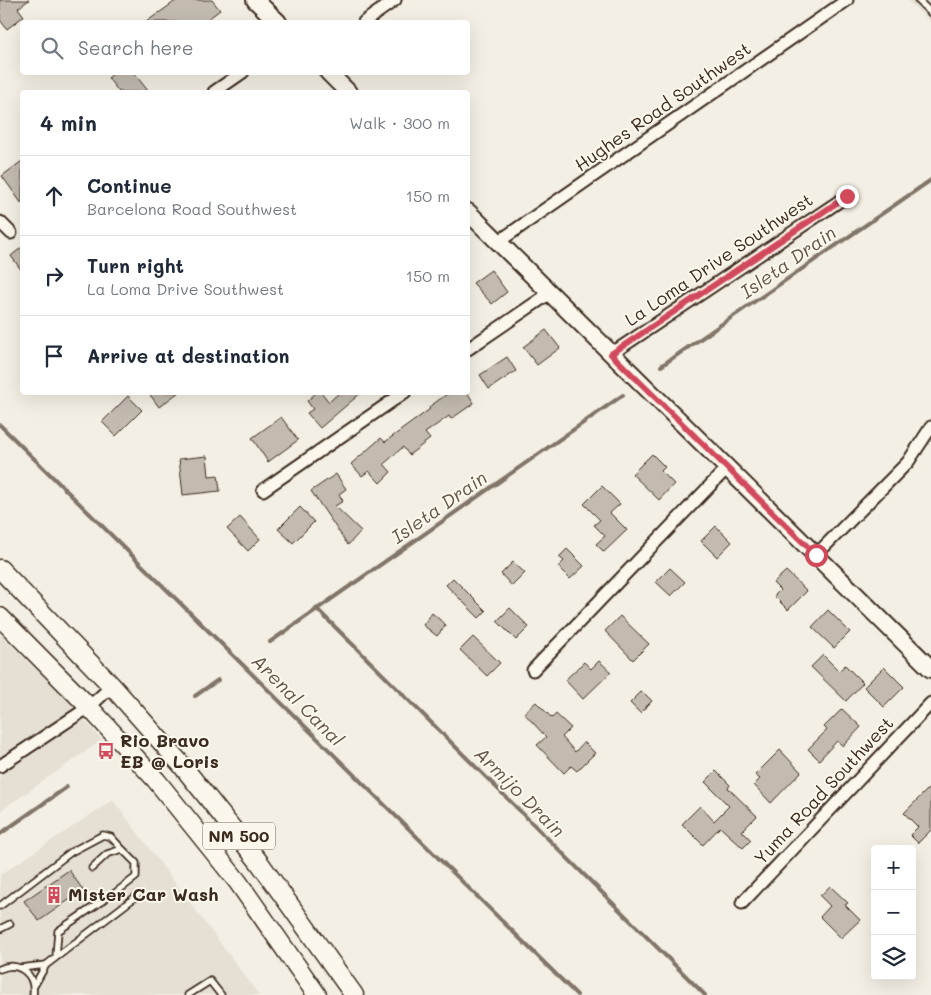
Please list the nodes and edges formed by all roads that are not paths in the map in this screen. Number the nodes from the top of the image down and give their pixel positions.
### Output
1 (255, 0) edge
2 (395, 0) edge
3 (847, 0) edge
4 (918, 0) edge
5 (931, 13) edge
6 (276, 20) edge
7 (367, 20) edge
8 (239, 75) edge
9 (331, 75) edge
10 (217, 90) edge
11 (346, 90) edge
12 (847, 196) dead end
13 (470, 214) edge
14 (0, 222) edge
15 (10, 233) dead end
16 (498, 242) junction
17 (550, 292) junction
18 (470, 348) edge
19 (611, 354) junction
20 (401, 395) edge
21 (931, 427) edge
22 (727, 468) junction
23 (263, 490) dead end
24 (816, 555) junction
25 (0, 569) edge
26 (0, 617) edge
27 (931, 669) edge
28 (534, 670) dead end
29 (112, 686) junction
30 (931, 704) edge
31 (89, 707) junction
32 (0, 766) edge
33 (122, 849) junction
34 (92, 868) dead end
35 (115, 893) dead end
36 (138, 895) dead end
37 (105, 899) dead end
38 (742, 903) dead end
39 (0, 906) edge
40 (10, 924) dead end
41 (0, 929) edge
42 (56, 957) junction
43 (46, 965) junction
44 (0, 968) edge
45 (20, 968) junction
46 (34, 986) junction
47 (33, 995) edge
48 (188, 995) edge
49 (221, 995) edge
50 (317, 995) edge
51 (354, 995) edge

1 - 6 street
2 - 7 street
3 - 16 street, Hughes Road Southwest
4 - 5 lane
8 - 10 street
9 - 11 street
12 - 19 street, La Loma Drive Southwest
13 - 16 street
14 - 15 street
16 - 17 street
17 - 18 street
17 - 19 street
19 - 22 street
20 - 23 street
21 - 24 street
22 - 24 street
22 - 28 street
24 - 27 street
25 - 29 main road, NM 500
26 - 31 main road, NM 500
29 - 31 street
29 - 51 main road, NM 500
30 - 38 street, Yuma Road Southwest
31 - 32 street
31 - 50 main road, NM 500
33 - 34 lane
33 - 35 lane
33 - 39 lane
36 - 42 lane
37 - 42 lane
40 - 41 lane
42 - 43 lane
43 - 45 lane
43 - 46 lane
44 - 45 lane
45 - 46 lane
46 - 47 lane
48 - 49 lane

